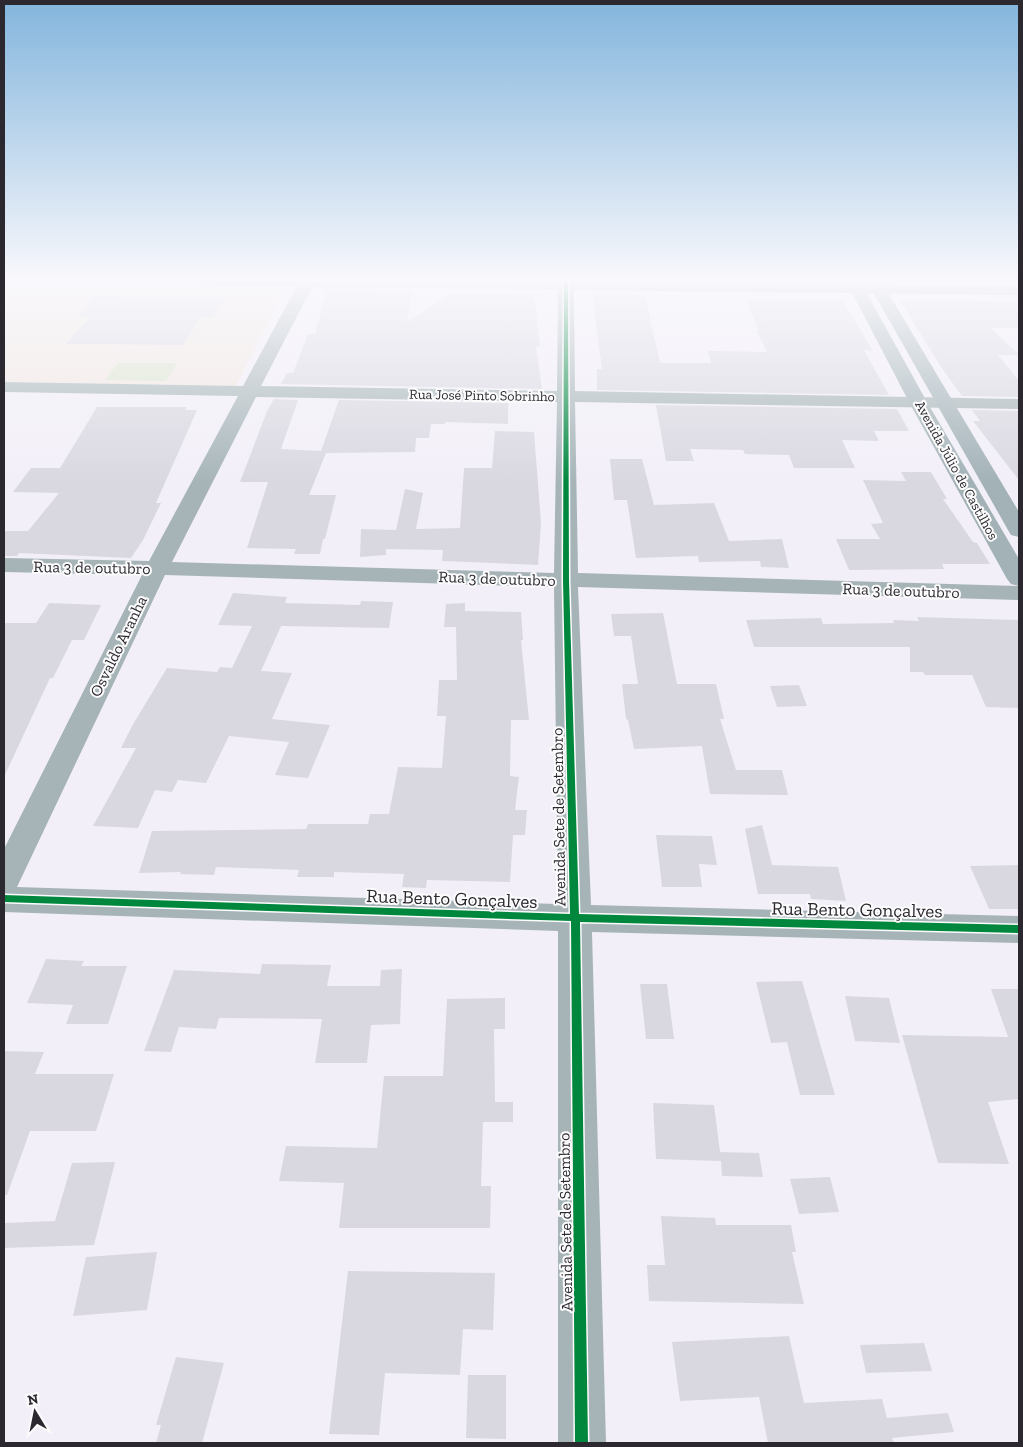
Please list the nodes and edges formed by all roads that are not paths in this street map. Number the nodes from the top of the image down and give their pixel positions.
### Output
1 (271, 349) edge
2 (566, 349) edge
3 (889, 349) edge
4 (913, 349) edge
5 (4, 386) edge
6 (249, 391) junction
7 (566, 396) junction
8 (918, 402) junction
9 (944, 402) junction
10 (1019, 404) edge
11 (966, 486) junction
12 (994, 487) junction
13 (1019, 530) edge
14 (4, 565) edge
15 (157, 568) junction
16 (1019, 579) edge
17 (566, 580) junction
18 (1019, 593) edge
19 (4, 880) edge
20 (4, 899) edge
21 (575, 918) junction
22 (1019, 929) edge
23 (582, 1443) edge

1 - 6 street, Osvaldo Aranha
2 - 7 street, Avenida Sete de Setembro
3 - 8 street, Avenida Júlio de Castilhos
4 - 9 street, Avenida Júlio de Castilhos
5 - 6 street, Rua José Pinto Sobrinho
6 - 7 street, Rua José Pinto Sobrinho
6 - 15 street, Osvaldo Aranha
7 - 8 street, Rua José Pinto Sobrinho
7 - 17 street, Avenida Sete de Setembro
8 - 9 street, Rua José Pinto Sobrinho
8 - 11 street, Avenida Júlio de Castilhos
9 - 10 street, Rua José Pinto Sobrinho
9 - 12 street, Avenida Júlio de Castilhos
11 - 12 street
11 - 16 street, Avenida Júlio de Castilhos
12 - 13 street, Avenida Júlio de Castilhos
14 - 15 street, Rua 3 de outubro
15 - 17 street, Rua 3 de outubro
15 - 19 street, Osvaldo Aranha
17 - 18 street, Rua 3 de outubro
17 - 21 street, Avenida Sete de Setembro
20 - 21 street, Rua Bento Gonçalves
21 - 22 street, Rua Bento Gonçalves
21 - 23 street, Avenida Sete de Setembro

